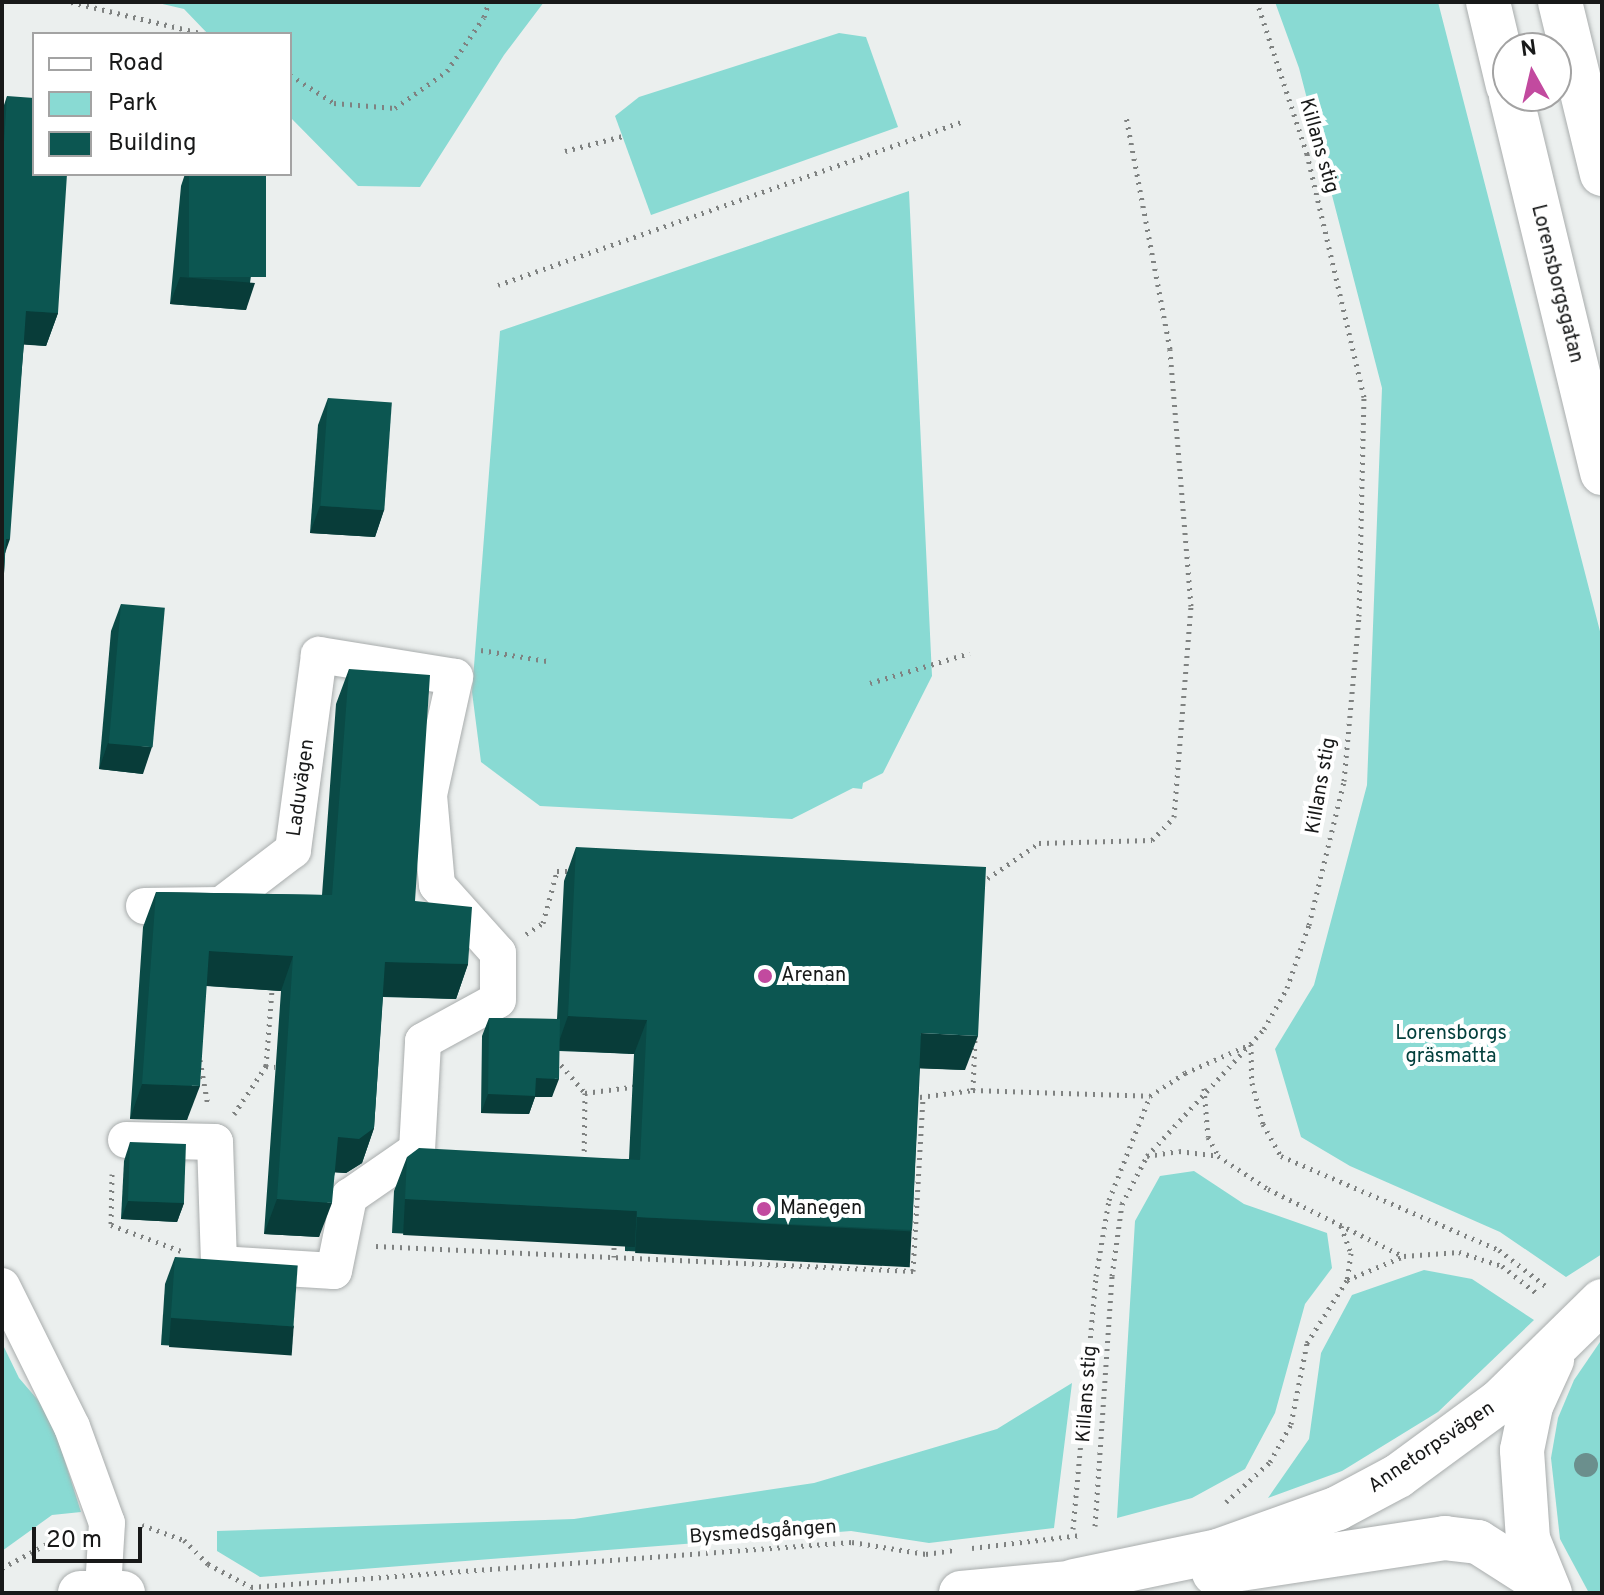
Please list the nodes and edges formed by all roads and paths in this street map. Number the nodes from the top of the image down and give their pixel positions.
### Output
1 (71, 2) edge
2 (489, 2) edge
3 (1257, 2) edge
4 (1488, 2) edge
5 (1560, 2) edge
6 (196, 32) edge
7 (1495, 32) edge
8 (292, 76) edge
9 (1515, 112) edge
10 (1126, 116) dead end
11 (962, 122) dead end
12 (623, 136) dead end
13 (565, 151) dead end
14 (1602, 174) edge
15 (498, 285) dead end
16 (1602, 473) edge
17 (472, 649) dead end
18 (970, 653) dead end
19 (547, 661) dead end
20 (870, 683) dead end
21 (588, 872) edge
22 (980, 883) junction
23 (973, 887) edge
24 (979, 899) edge
25 (144, 906) dead end
26 (498, 953) junction
27 (272, 990) edge
28 (975, 1026) edge
29 (1251, 1044) junction
30 (549, 1045) edge
31 (201, 1047) edge
32 (191, 1062) edge
33 (200, 1062) junction
34 (266, 1066) junction
35 (275, 1067) dead end
36 (656, 1087) edge
37 (1204, 1088) junction
38 (973, 1090) junction
39 (585, 1093) junction
40 (1150, 1096) junction
41 (907, 1098) edge
42 (923, 1099) junction
43 (215, 1142) junction
44 (119, 1154) joint
45 (1147, 1156) junction
46 (1218, 1156) junction
47 (569, 1162) edge
48 (584, 1163) junction
49 (599, 1164) edge
50 (1341, 1225) junction
51 (614, 1226) edge
52 (339, 1245) junction
53 (1404, 1256) junction
54 (614, 1257) junction
55 (219, 1264) junction
56 (1347, 1280) junction
57 (2, 1286) edge
58 (1547, 1287) dead end
59 (1539, 1295) dead end
60 (1590, 1312) edge
61 (1215, 1511) dead end
62 (107, 1523) junction
63 (1095, 1526) dead end
64 (1073, 1529) dead end
65 (1096, 1533) dead end
66 (2, 1568) edge
67 (1074, 1581) junction
68 (102, 1592) edge
69 (961, 1593) edge
70 (1549, 1593) edge

1 - 6 path
2 - 8 path
3 - 29 path, Killans stig
4 - 7 main road
5 - 14 main road
9 - 16 main road, Lorensborgsgatan
10 - 22 path
11 - 15 path
12 - 13 path
17 - 19 path
18 - 20 path
21 - 26 path
22 - 23 path
22 - 24 path
25 - 26 street, Laduvägen
26 - 52 street
27 - 34 path
28 - 38 path
29 - 37 path, Killans stig
29 - 40 path
29 - 58 path
30 - 39 path
31 - 33 path
32 - 33 path
33 - 43 path
34 - 35 path
34 - 43 path
36 - 39 path
37 - 45 path, Killans stig
37 - 46 path
38 - 40 path
38 - 42 path
39 - 48 path
40 - 64 path
41 - 42 path
42 - 54 path
43 - 44 street
43 - 55 street
44 - 55 path
45 - 46 path
45 - 63 path, Killans stig
46 - 50 path
47 - 48 path
48 - 49 path
50 - 53 path
50 - 56 path
51 - 54 path
52 - 54 path
52 - 55 street
53 - 56 path
53 - 59 path
56 - 61 path
57 - 62 street
60 - 67 main road, Annetorpsvägen
60 - 70 main road, Annetorpsvägen
62 - 65 path, Bysmedsgången
62 - 66 path, Bysmedsgången
62 - 68 street
67 - 69 main road, Annetorpsvägen
67 - 70 main road, Annetorpsvägen

